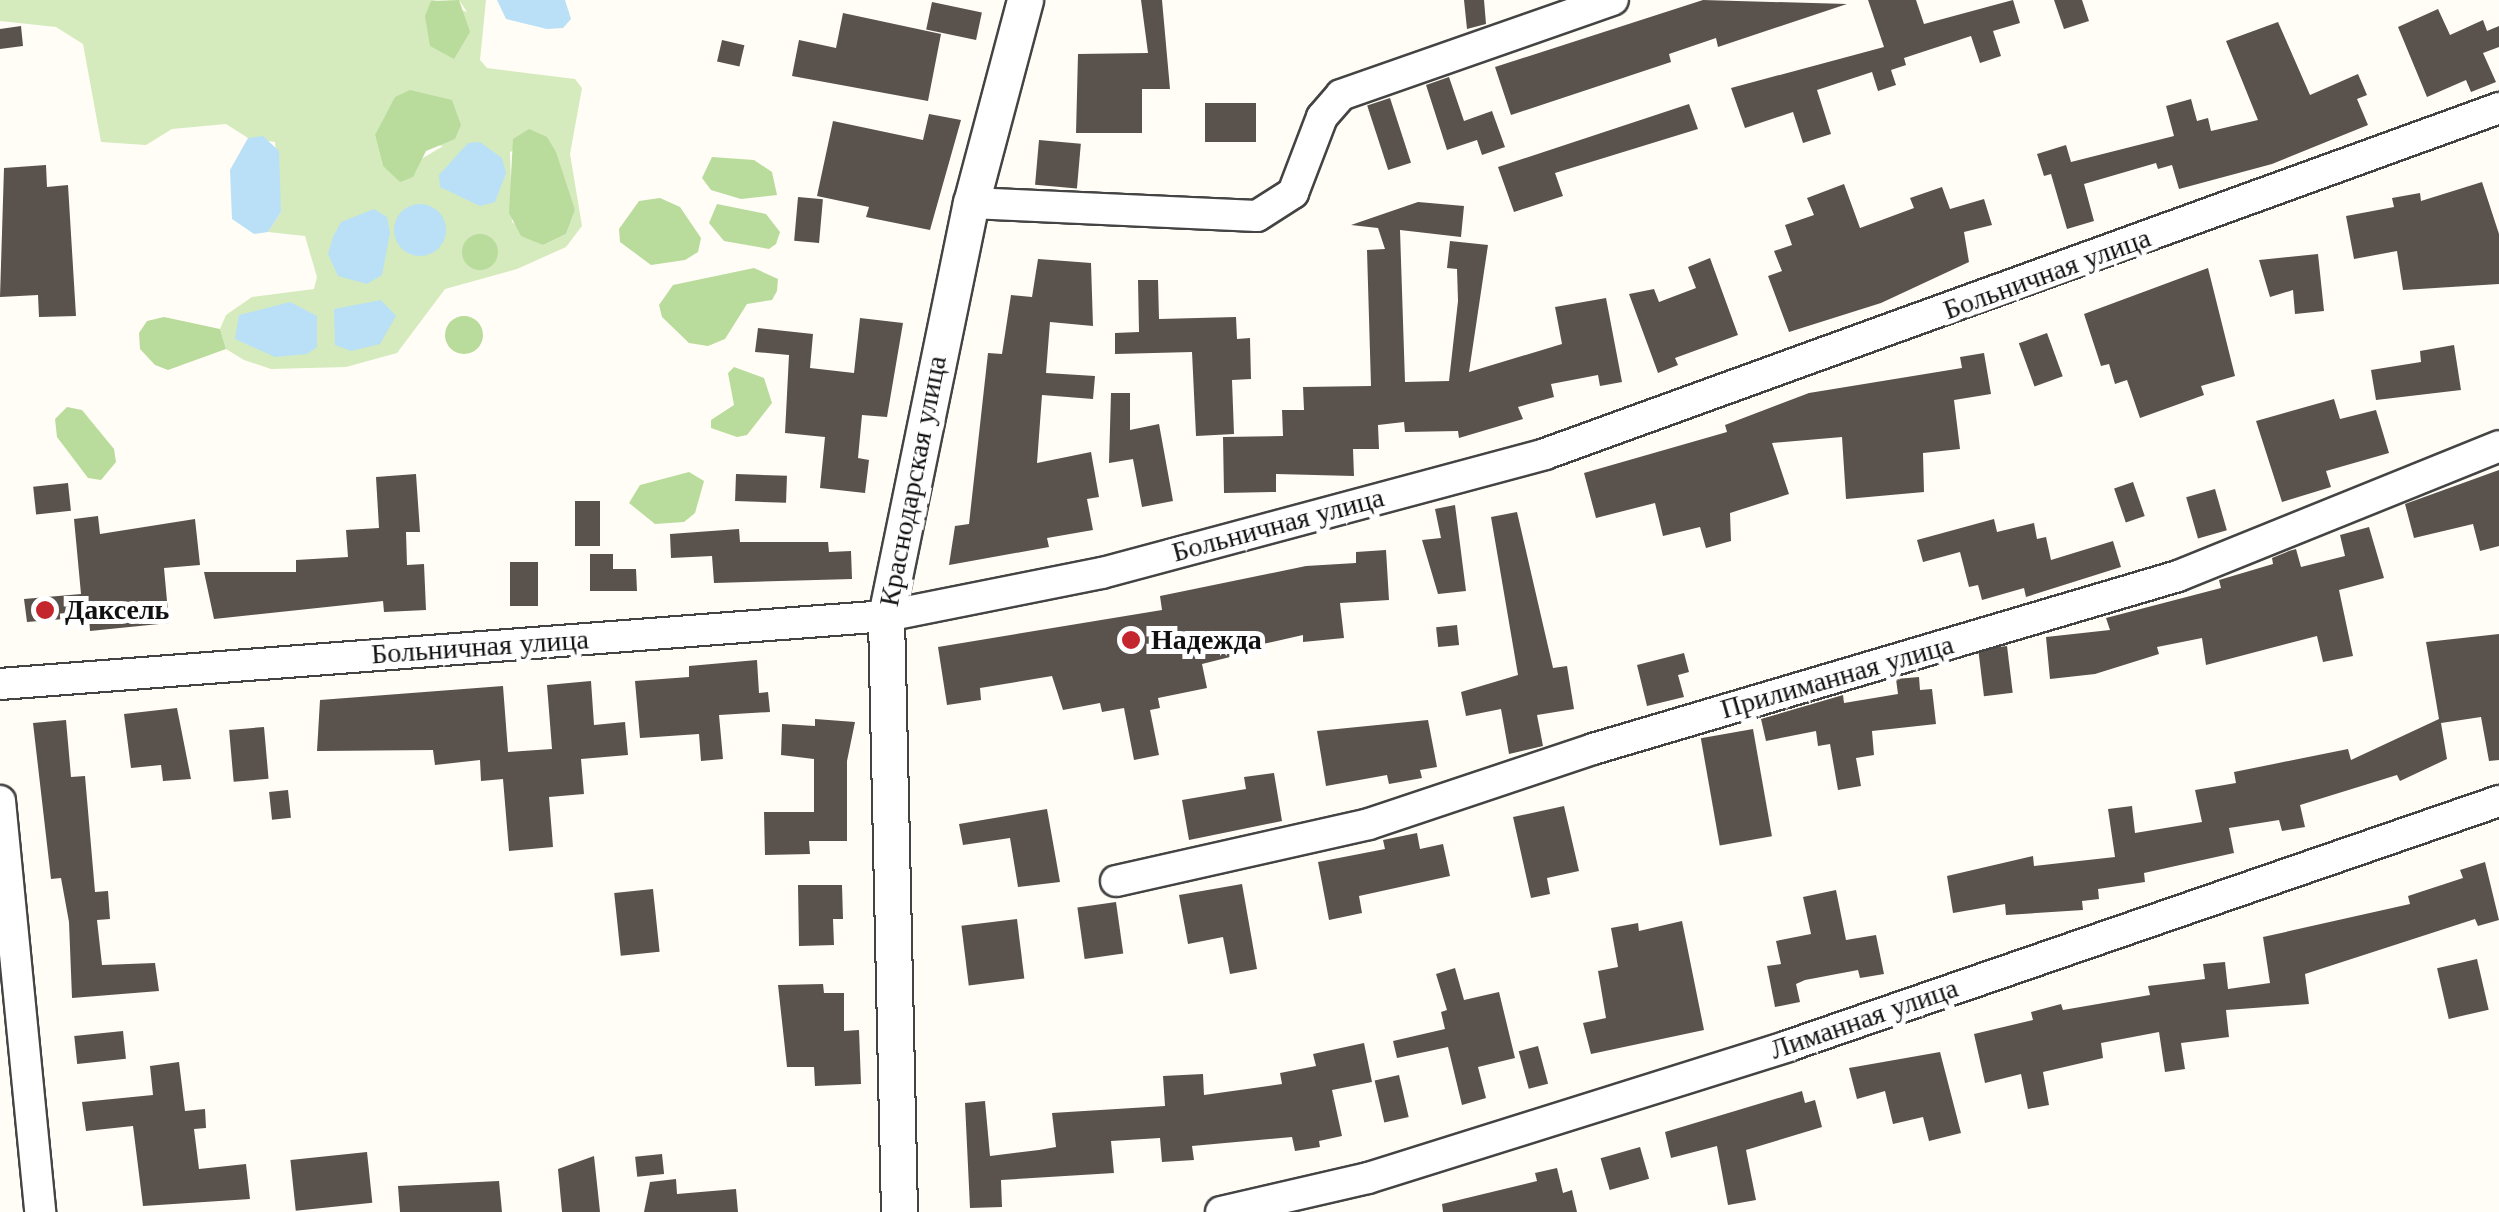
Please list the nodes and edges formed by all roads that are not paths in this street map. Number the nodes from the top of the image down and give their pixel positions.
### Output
1 (1026, 0) edge
2 (1613, 0) edge
3 (2499, 108) edge
4 (971, 203) junction
5 (2499, 446) edge
6 (886, 616) junction
7 (0, 684) edge
8 (0, 800) edge
9 (2499, 801) edge
10 (1116, 881) dead end
11 (40, 1212) edge
12 (899, 1212) edge
13 (1221, 1212) edge

1 - 4 street, Краснодарская улица
2 - 4 street
3 - 6 street, Больничная улица
4 - 6 street, Краснодарская улица
5 - 10 street, Прилиманная улица
6 - 7 street, Больничная улица
6 - 12 street, Краснодарская улица
8 - 11 street
9 - 13 street, Лиманная улица

